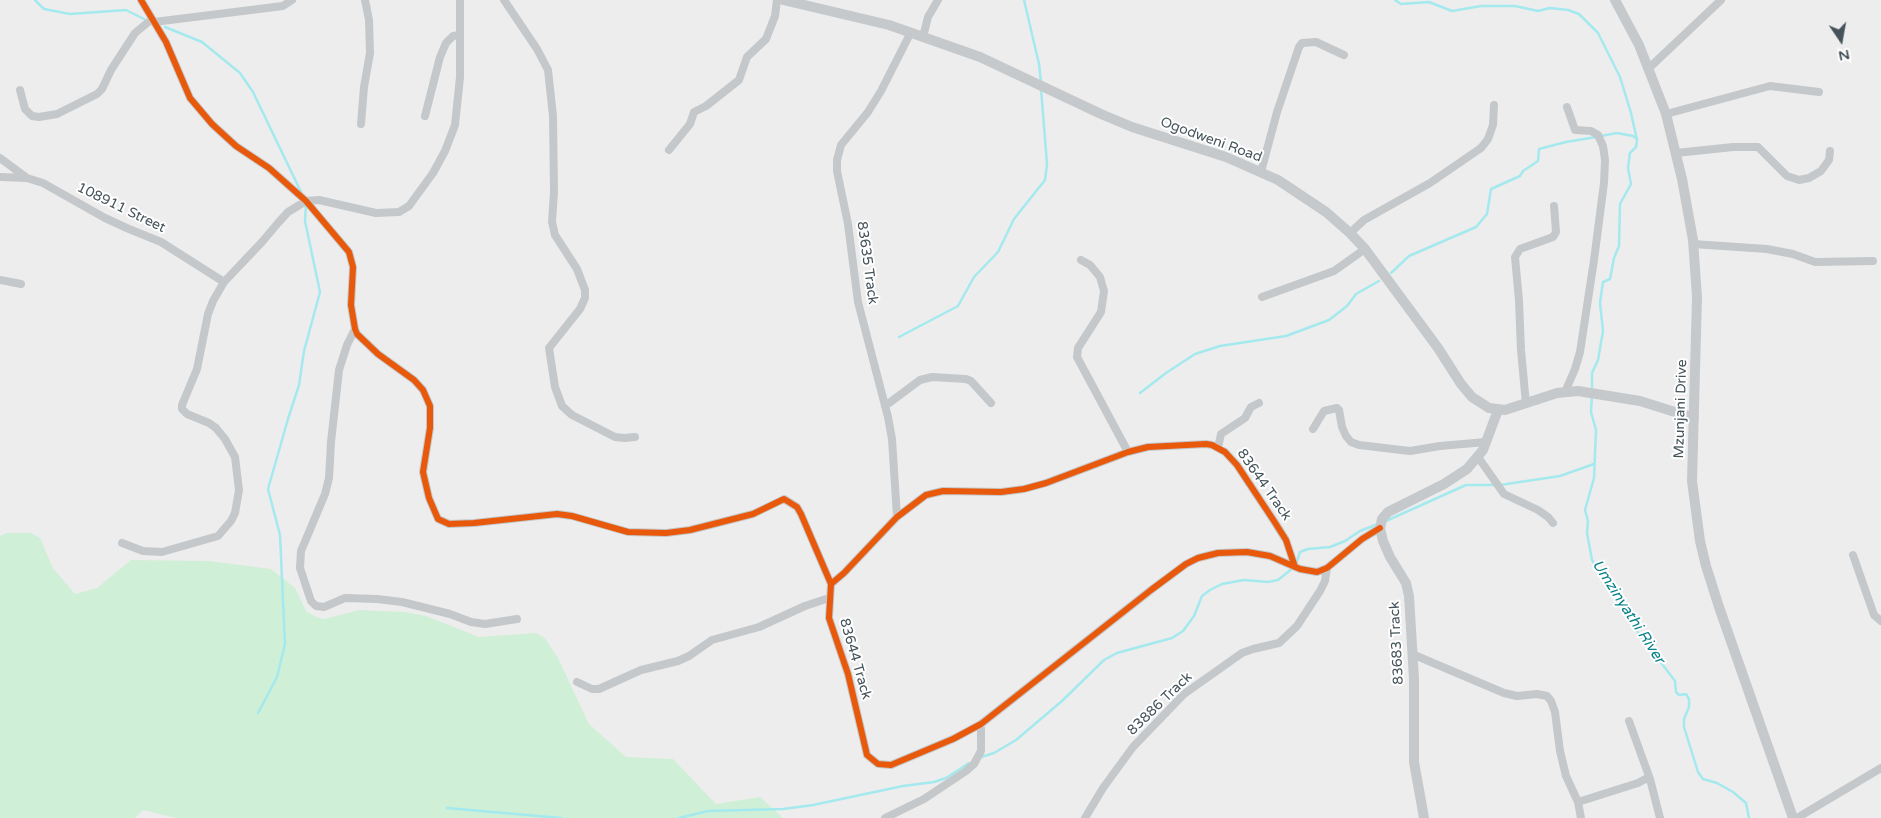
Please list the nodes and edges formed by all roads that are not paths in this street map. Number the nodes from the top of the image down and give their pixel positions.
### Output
1 (141, 0) edge
2 (292, 0) edge
3 (365, 0) edge
4 (460, 0) edge
5 (504, 0) edge
6 (776, 0) edge
7 (784, 0) edge
8 (938, 0) edge
9 (1615, 0) edge
10 (1721, 0) edge
11 (153, 20) junction
12 (911, 32) junction
13 (460, 35) junction
14 (923, 37) junction
15 (1344, 55) dead end
16 (1648, 68) junction
17 (20, 90) dead end
18 (1819, 92) dead end
19 (1494, 105) dead end
20 (1567, 107) dead end
21 (1666, 114) junction
22 (425, 116) dead end
23 (360, 124) dead end
24 (669, 150) dead end
25 (1830, 151) dead end
26 (1676, 153) junction
27 (0, 158) edge
28 (1260, 172) junction
29 (0, 177) edge
30 (27, 178) junction
31 (306, 201) junction
32 (1554, 206) dead end
33 (1350, 232) junction
34 (1693, 244) junction
35 (1365, 249) junction
36 (1080, 260) dead end
37 (1873, 261) dead end
38 (0, 280) edge
39 (224, 282) junction
40 (21, 284) dead end
41 (1262, 297) dead end
42 (355, 329) junction
43 (1566, 392) junction
44 (991, 403) dead end
45 (1260, 403) dead end
46 (1526, 404) junction
47 (885, 406) junction
48 (1498, 410) junction
49 (1694, 418) junction
50 (1313, 429) dead end
51 (635, 437) dead end
52 (1486, 442) junction
53 (1218, 448) junction
54 (1128, 452) junction
55 (1478, 457) junction
56 (897, 517) junction
57 (1552, 523) dead end
58 (1380, 528) junction
59 (122, 543) dead end
60 (1853, 555) dead end
61 (1295, 567) junction
62 (1327, 568) junction
63 (831, 584) junction
64 (829, 598) junction
65 (517, 619) dead end
66 (1881, 621) edge
67 (1412, 654) junction
68 (577, 682) dead end
69 (1630, 721) dead end
70 (981, 724) junction
71 (1881, 768) edge
72 (1649, 777) junction
73 (1578, 802) junction
74 (885, 818) edge
75 (1085, 818) edge
76 (1424, 818) edge
77 (1581, 818) edge
78 (1660, 818) edge
79 (1793, 818) edge
80 (1797, 818) edge

1 - 11 street
2 - 11 street
3 - 23 street
4 - 13 street
5 - 51 street
6 - 24 street
7 - 12 street, Ogodweni Road
8 - 14 street
9 - 16 street, Mzunjani Drive
10 - 16 street
11 - 17 street
11 - 31 street
12 - 14 street, Ogodweni Road
12 - 47 street, 83635 Track
13 - 22 street
13 - 31 street
14 - 28 street, Ogodweni Road
15 - 28 street
16 - 21 street, Mzunjani Drive
18 - 21 street
19 - 33 street
20 - 43 street
21 - 26 street, Mzunjani Drive
25 - 26 street
26 - 34 street, Mzunjani Drive
27 - 30 street
28 - 33 street, Ogodweni Road
29 - 30 street, 108911 Street
30 - 39 street, 108911 Street
31 - 39 street
31 - 42 street
32 - 46 street
33 - 35 street, Ogodweni Road
34 - 37 street
34 - 49 street, Mzunjani Drive
35 - 41 street
35 - 48 street, Ogodweni Road
36 - 54 street
38 - 40 street
39 - 59 street
42 - 63 street
42 - 65 street
43 - 46 street
43 - 49 street
44 - 47 street
45 - 53 street
46 - 48 street
47 - 56 street, 83635 Track
48 - 52 street
49 - 79 street, Mzunjani Drive
50 - 52 street
52 - 55 street
53 - 54 street, 83644 Track
53 - 61 street, 83644 Track
54 - 56 street, 83644 Track
55 - 57 street
55 - 58 street
56 - 63 street, 83644 Track
58 - 62 street
58 - 67 street, 83683 Track
60 - 66 street
61 - 62 street, 83644 Track
61 - 70 street, 83644 Track
62 - 75 street, 83886 Track
63 - 64 street, 83644 Track
64 - 68 street
64 - 70 street, 83644 Track
67 - 73 street
67 - 76 street, 83683 Track
69 - 72 street
70 - 74 street
71 - 80 street
72 - 73 street
72 - 78 street
73 - 77 street

